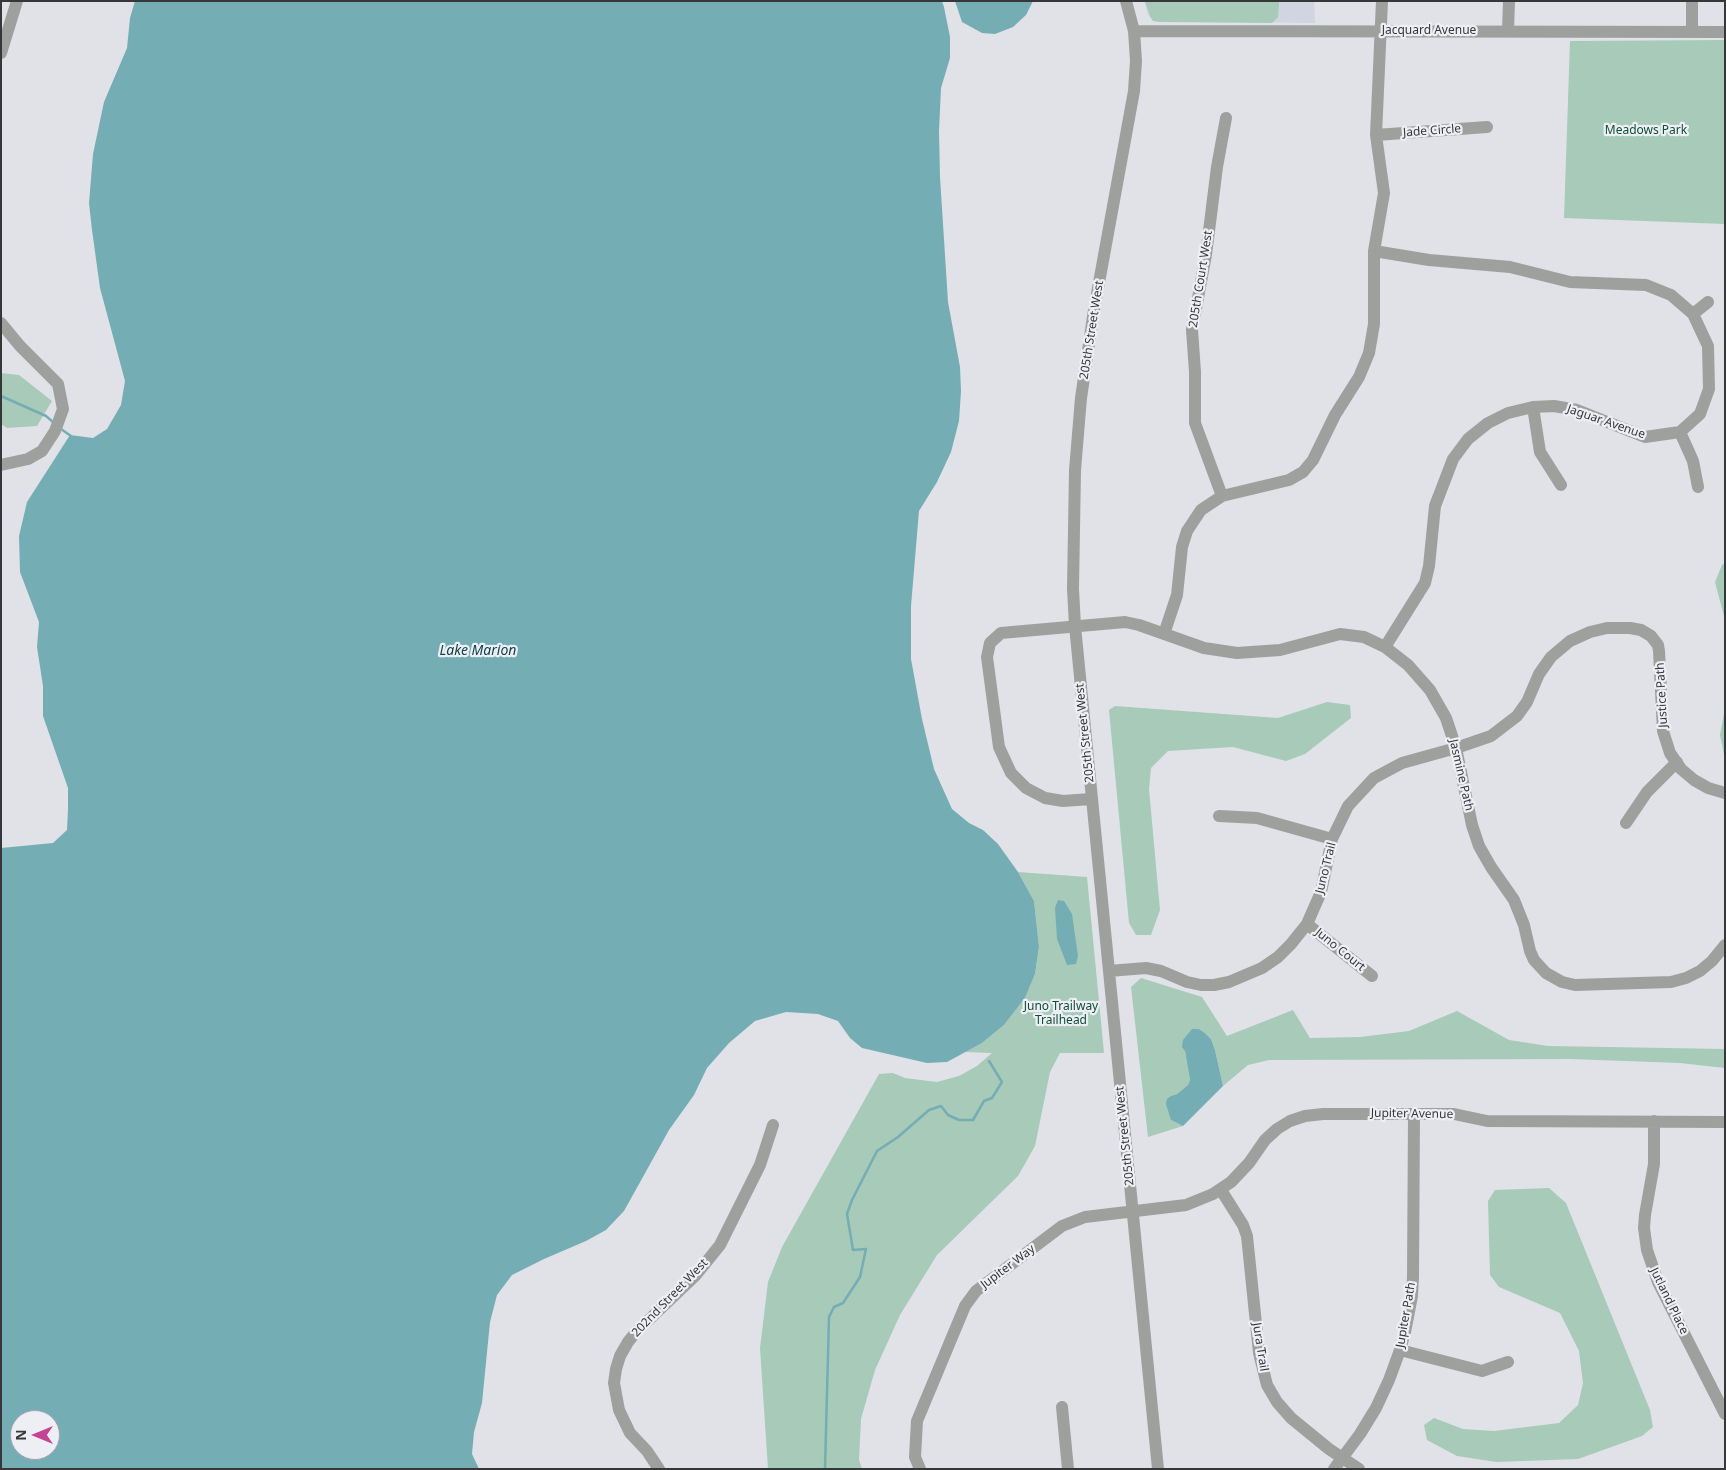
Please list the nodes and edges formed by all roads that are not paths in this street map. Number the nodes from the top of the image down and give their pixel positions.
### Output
1 (17, 1) edge
2 (1126, 1) edge
3 (1382, 1) edge
4 (1509, 1) edge
5 (1692, 1) edge
6 (1134, 31) junction
7 (1382, 31) junction
8 (1508, 31) junction
9 (1692, 32) junction
10 (1725, 32) edge
11 (1, 53) edge
12 (1226, 118) dead end
13 (1487, 127) dead end
14 (1376, 135) junction
15 (1374, 251) junction
16 (1708, 302) dead end
17 (1693, 314) junction
18 (1, 323) edge
19 (1533, 407) junction
20 (1680, 432) junction
21 (1, 465) edge
22 (1560, 485) dead end
23 (1698, 487) dead end
24 (1222, 496) junction
25 (1075, 626) junction
26 (1164, 634) junction
27 (1385, 647) junction
28 (1456, 748) junction
29 (1677, 762) junction
30 (1725, 793) edge
31 (1092, 799) junction
32 (1218, 816) dead end
33 (1626, 824) dead end
34 (1332, 839) junction
35 (1307, 924) junction
36 (1722, 953) edge
37 (1109, 970) junction
38 (1372, 976) dead end
39 (1414, 1114) junction
40 (1654, 1121) junction
41 (1725, 1122) edge
42 (773, 1125) dead end
43 (1221, 1190) junction
44 (1133, 1211) junction
45 (1400, 1350) junction
46 (1508, 1362) dead end
47 (1062, 1407) dead end
48 (1725, 1414) edge
49 (1343, 1458) junction
50 (659, 1469) edge
51 (920, 1469) edge
52 (1068, 1469) edge
53 (1158, 1469) edge
54 (1334, 1469) edge
55 (1360, 1469) edge

1 - 11 street
2 - 6 street, 205th Street West
3 - 7 street
4 - 8 street
5 - 9 street
6 - 7 street, Jacquard Avenue
6 - 25 street, 205th Street West
7 - 8 street, Jacquard Avenue
7 - 14 street
8 - 9 street, Jacquard Avenue
9 - 10 street, Jacquard Avenue
12 - 24 street, 205th Court West
13 - 14 street, Jade Circle
14 - 15 street
15 - 17 street
15 - 24 street
16 - 17 street
17 - 20 street
18 - 21 street
19 - 20 street, Jaguar Avenue
19 - 22 street
19 - 27 street, Jaguar Avenue
20 - 23 street
24 - 26 street
25 - 26 street, Jasmine Path
25 - 31 street, 205th Street West
25 - 31 street, Jasmine Path
26 - 27 street, Jasmine Path
27 - 28 street, Jasmine Path
28 - 29 street, Justice Path
28 - 34 street, Juno Trail
28 - 36 street, Jasmine Path
29 - 30 street, Justice Path
29 - 33 street
31 - 37 street, 205th Street West
32 - 34 street
34 - 35 street, Juno Trail
35 - 37 street, Juno Trail
35 - 38 street, Juno Court
37 - 44 street, 205th Street West
39 - 40 street, Jupiter Avenue
39 - 43 street, Jupiter Avenue
39 - 45 street, Jupiter Path
40 - 41 street, Jupiter Avenue
40 - 48 street, Jutland Place
42 - 50 street, 202nd Street West
43 - 44 street, Jupiter Avenue
43 - 49 street, Jura Trail
44 - 51 street, Jupiter Way
44 - 53 street, 205th Street West
45 - 46 street
45 - 49 street, Jupiter Path
47 - 52 street
49 - 54 street, Jupiter Path
49 - 55 street, Jura Trail

